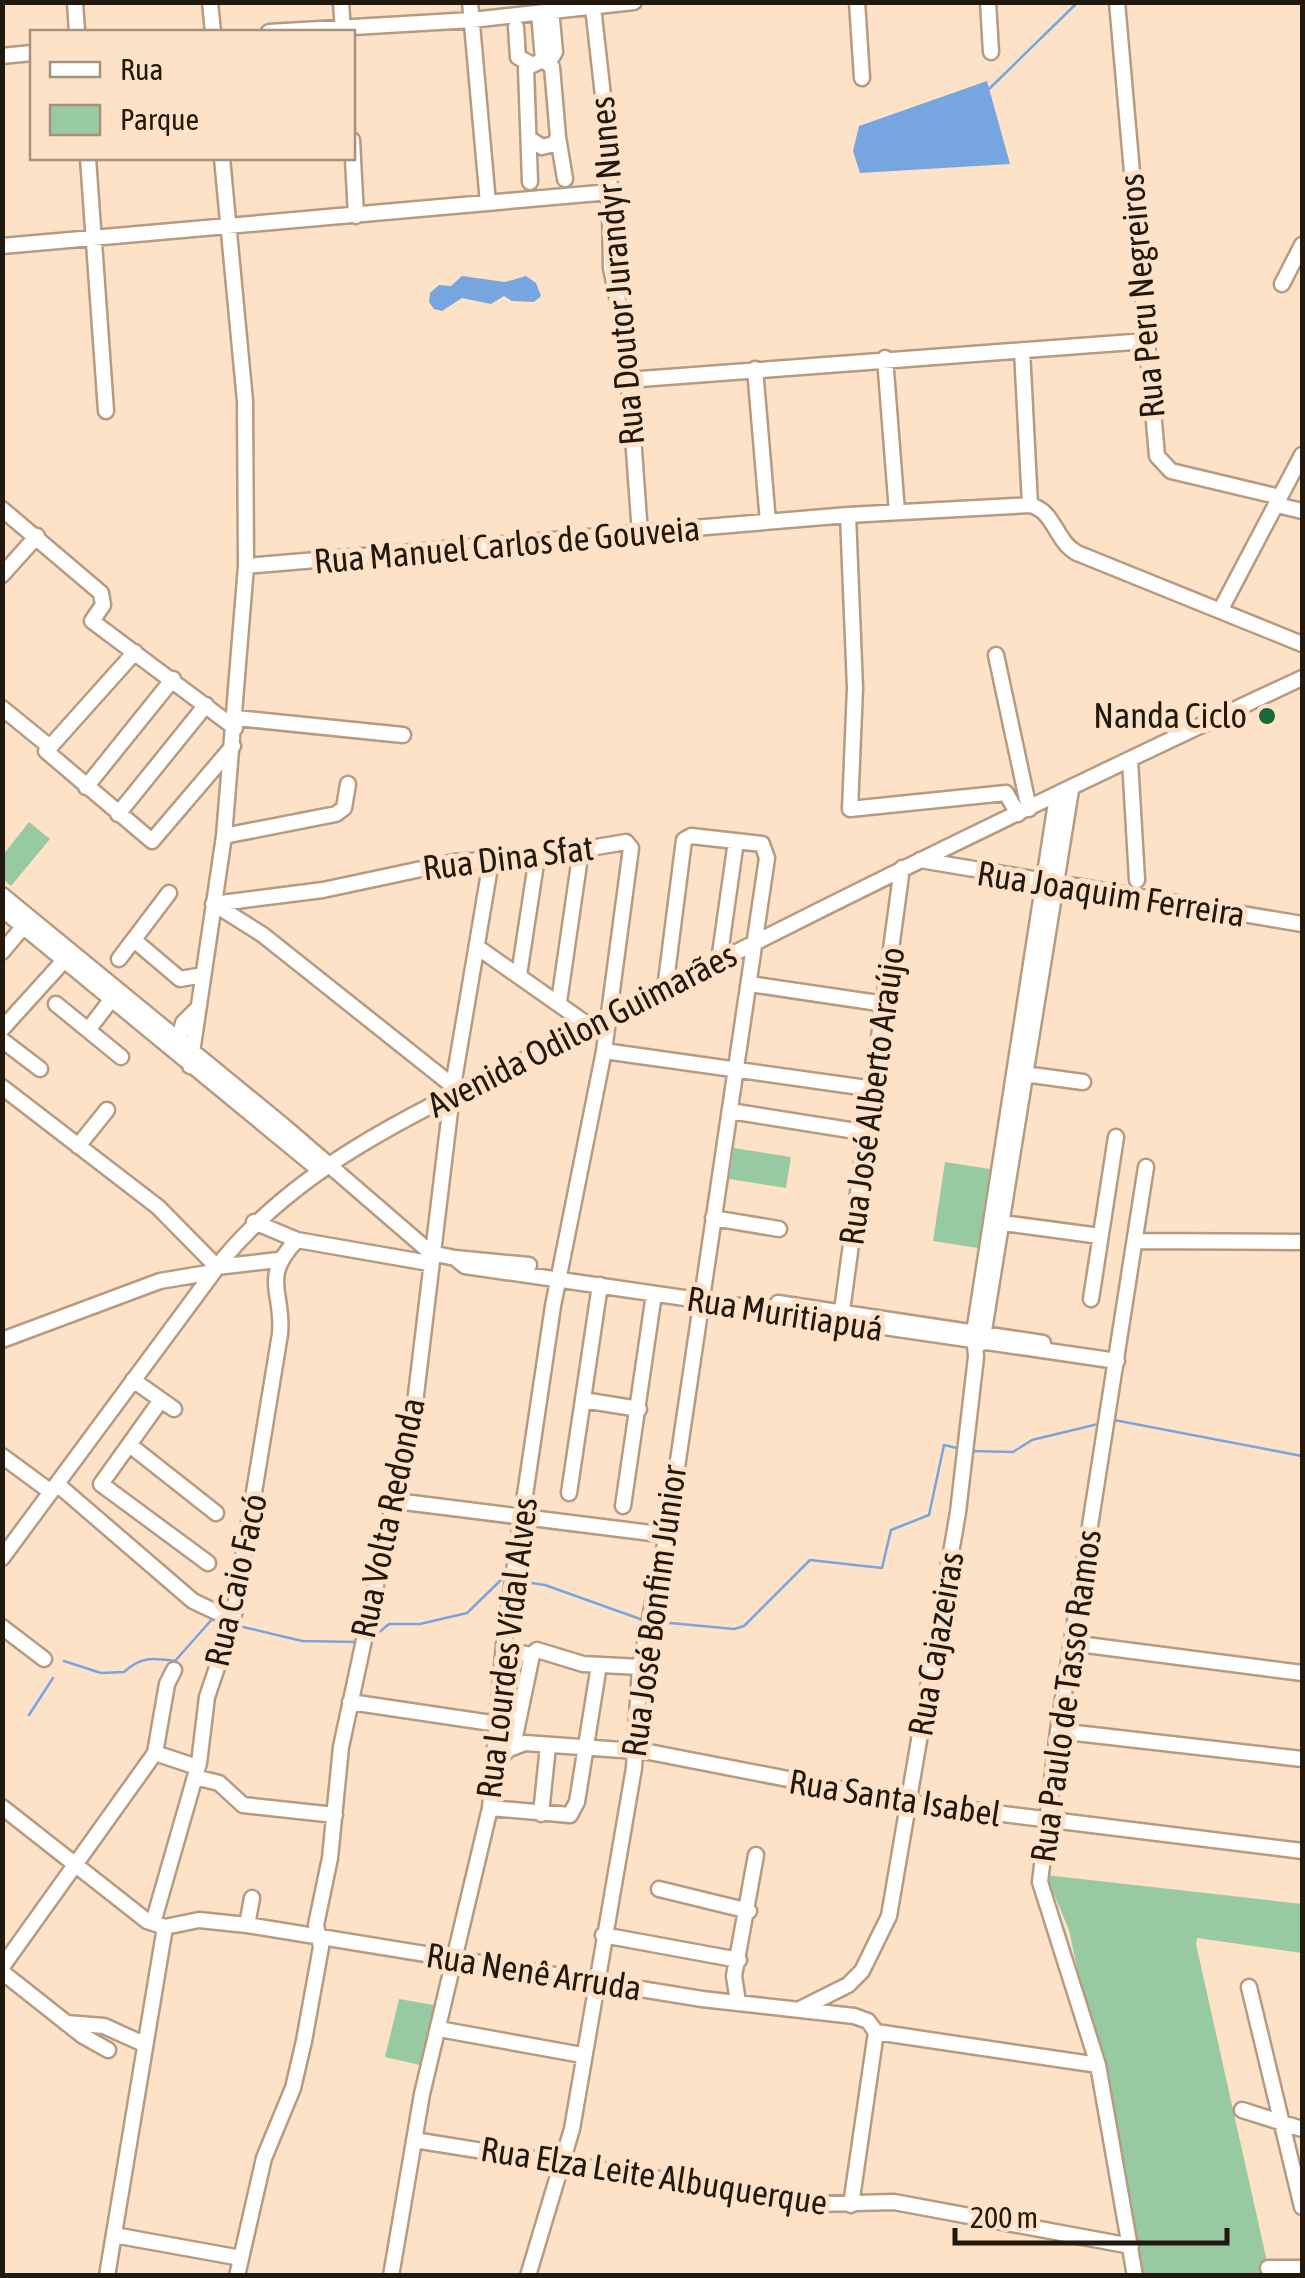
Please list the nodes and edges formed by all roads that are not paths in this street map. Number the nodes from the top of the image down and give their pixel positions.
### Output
1 (75, 2) edge
2 (210, 2) edge
3 (341, 2) edge
4 (470, 2) edge
5 (634, 2) edge
6 (857, 2) edge
7 (988, 2) edge
8 (1117, 2) edge
9 (597, 5) edge
10 (546, 16) junction
11 (472, 20) junction
12 (516, 27) dead end
13 (78, 30) edge
14 (212, 30) edge
15 (342, 30) edge
16 (991, 52) dead end
17 (30, 54) edge
18 (2, 56) edge
19 (541, 62) junction
20 (862, 78) dead end
21 (558, 137) junction
22 (530, 139) junction
23 (88, 160) edge
24 (222, 160) edge
25 (353, 160) edge
26 (565, 179) dead end
27 (530, 182) dead end
28 (610, 192) junction
29 (488, 204) junction
30 (356, 216) junction
31 (228, 226) junction
32 (95, 239) junction
33 (1302, 245) edge
34 (2, 246) edge
35 (1282, 284) dead end
36 (1146, 341) junction
37 (1022, 350) junction
38 (885, 358) junction
39 (755, 369) junction
40 (627, 380) junction
41 (106, 411) dead end
42 (1302, 455) edge
43 (1278, 501) junction
44 (1030, 505) junction
45 (2, 509) edge
46 (1302, 511) edge
47 (897, 512) junction
48 (848, 516) junction
49 (768, 522) junction
50 (640, 534) junction
51 (38, 536) junction
52 (246, 566) junction
53 (2, 575) edge
54 (1221, 609) junction
55 (1302, 644) edge
56 (135, 652) junction
57 (996, 655) dead end
58 (173, 678) junction
59 (1302, 678) edge
60 (206, 705) junction
61 (2, 708) edge
62 (236, 723) junction
63 (403, 735) dead end
64 (234, 746) junction
65 (50, 747) junction
66 (1130, 760) junction
67 (348, 784) dead end
68 (86, 786) junction
69 (1064, 793) junction
70 (1024, 811) junction
71 (118, 814) junction
72 (224, 836) junction
73 (736, 841) junction
74 (580, 850) junction
75 (537, 857) junction
76 (491, 860) junction
77 (920, 860) junction
78 (902, 868) junction
79 (1137, 880) dead end
80 (1048, 883) junction
81 (170, 893) dead end
82 (2, 896) edge
83 (213, 904) junction
84 (14, 915) edge
85 (1302, 924) edge
86 (134, 940) junction
87 (756, 941) junction
88 (480, 949) junction
89 (2, 952) edge
90 (67, 956) junction
91 (118, 959) dead end
92 (718, 961) junction
93 (519, 974) junction
94 (203, 975) junction
95 (750, 984) junction
96 (665, 989) junction
97 (111, 1000) junction
98 (559, 1002) junction
99 (56, 1004) dead end
100 (884, 1004) junction
101 (608, 1018) junction
102 (590, 1027) junction
103 (2, 1029) edge
104 (88, 1030) junction
105 (2, 1040) edge
106 (604, 1051) junction
107 (184, 1054) junction
108 (121, 1056) dead end
109 (737, 1068) junction
110 (40, 1069) dead end
111 (1024, 1074) junction
112 (1083, 1082) dead end
113 (2, 1087) edge
114 (874, 1089) junction
115 (452, 1092) junction
116 (107, 1110) dead end
117 (730, 1110) junction
118 (856, 1131) dead end
119 (1116, 1137) dead end
120 (78, 1146) junction
121 (323, 1165) junction
122 (1146, 1167) dead end
123 (713, 1218) junction
124 (254, 1222) junction
125 (997, 1222) junction
126 (779, 1228) dead end
127 (1100, 1236) junction
128 (297, 1240) junction
129 (1135, 1241) junction
130 (1302, 1242) edge
131 (430, 1258) junction
132 (278, 1260) junction
133 (215, 1270) junction
134 (561, 1274) junction
135 (600, 1285) junction
136 (654, 1294) junction
137 (700, 1296) junction
138 (1091, 1299) dead end
139 (841, 1318) junction
140 (2, 1340) edge
141 (978, 1343) junction
142 (1118, 1357) junction
143 (133, 1380) junction
144 (584, 1400) junction
145 (638, 1409) junction
146 (130, 1446) junction
147 (2, 1456) edge
148 (54, 1488) junction
149 (569, 1493) dead end
150 (396, 1501) junction
151 (623, 1506) dead end
152 (216, 1514) dead end
153 (522, 1515) junction
154 (667, 1535) junction
155 (2, 1558) edge
156 (208, 1563) dead end
157 (233, 1620) junction
158 (2, 1627) edge
159 (1071, 1644) junction
160 (506, 1651) junction
161 (532, 1655) junction
162 (44, 1659) dead end
163 (599, 1666) junction
164 (640, 1667) junction
165 (174, 1670) dead end
166 (1302, 1672) edge
167 (350, 1702) junction
168 (498, 1724) junction
169 (1058, 1731) junction
170 (513, 1746) junction
171 (548, 1746) junction
172 (585, 1747) junction
173 (634, 1751) junction
174 (154, 1753) junction
175 (1302, 1759) edge
176 (496, 1762) junction
177 (196, 1772) junction
178 (906, 1802) junction
179 (2, 1807) edge
180 (490, 1808) junction
181 (541, 1814) junction
182 (335, 1816) junction
183 (1046, 1822) junction
184 (1302, 1851) edge
185 (756, 1856) dead end
186 (76, 1866) junction
187 (659, 1889) dead end
188 (252, 1898) dead end
189 (749, 1911) junction
190 (159, 1925) junction
191 (247, 1925) junction
192 (603, 1935) junction
193 (316, 1938) junction
194 (457, 1960) junction
195 (739, 1960) junction
196 (2, 1969) edge
197 (595, 1982) junction
198 (1249, 1986) dead end
199 (738, 2002) junction
200 (802, 2008) junction
201 (66, 2023) junction
202 (440, 2029) junction
203 (876, 2032) junction
204 (144, 2044) junction
205 (108, 2050) dead end
206 (582, 2055) junction
207 (1098, 2065) junction
208 (1242, 2110) dead end
209 (1282, 2122) junction
210 (1302, 2129) edge
211 (414, 2140) junction
212 (558, 2162) junction
213 (851, 2205) junction
214 (1302, 2207) edge
215 (114, 2235) junction
216 (1130, 2246) junction
217 (241, 2258) junction
218 (1268, 2268) dead end
219 (1302, 2268) edge
220 (107, 2276) edge
221 (237, 2276) edge
222 (391, 2276) edge
223 (528, 2276) edge
224 (1135, 2276) edge

1 - 13 street
2 - 14 street
3 - 15 street
4 - 11 street
5 - 9 street
6 - 20 street
7 - 16 street
8 - 36 street, Rua Peru Negreiros
9 - 10 street
9 - 28 street, Rua Doutor Jurandyr Nunes
10 - 11 street
10 - 19 street
11 - 15 street
11 - 29 street
12 - 19 street
17 - 18 street
19 - 21 street
19 - 22 street
21 - 22 street
21 - 26 street
22 - 27 street
23 - 32 street
24 - 31 street
25 - 30 street
28 - 29 street
28 - 40 street, Rua Doutor Jurandyr Nunes
29 - 30 street
30 - 31 street
31 - 32 street
31 - 52 street
32 - 34 street
32 - 41 street
33 - 35 street
36 - 37 street
36 - 43 street, Rua Peru Negreiros
37 - 38 street
37 - 44 street
38 - 39 street
38 - 47 street
39 - 40 street
39 - 49 street
40 - 50 street, Rua Doutor Jurandyr Nunes
42 - 43 street
43 - 46 street
43 - 54 street
44 - 47 street, Rua Manuel Carlos de Gouveia
44 - 54 street
45 - 51 street
47 - 48 street, Rua Manuel Carlos de Gouveia
48 - 49 street, Rua Manuel Carlos de Gouveia
48 - 70 street
49 - 50 street, Rua Manuel Carlos de Gouveia
50 - 52 street, Rua Manuel Carlos de Gouveia
51 - 53 street
51 - 56 street
52 - 62 street
54 - 55 street
56 - 58 street
56 - 65 street
57 - 70 street
58 - 60 street
58 - 68 street
59 - 66 street, Avenida Odilon Guimarães
60 - 62 street
60 - 71 street
61 - 65 street
62 - 63 street
62 - 64 street
64 - 71 street
64 - 72 street
65 - 68 street
66 - 69 street, Avenida Odilon Guimarães
66 - 79 street
67 - 72 street
68 - 71 street
69 - 70 street, Avenida Odilon Guimarães
69 - 80 street, Rua Cajazeiras
70 - 77 street, Avenida Odilon Guimarães
72 - 83 street
73 - 87 street, Rua José Bonfim Júnior
73 - 92 street
73 - 96 street
74 - 75 street, Rua Dina Sfat
74 - 98 street
74 - 101 street, Rua Dina Sfat
75 - 76 street, Rua Dina Sfat
75 - 93 street
76 - 83 street, Rua Dina Sfat
76 - 88 street, Rua Volta Redonda
77 - 78 street, Avenida Odilon Guimarães
77 - 80 street, Rua Joaquim Ferreira
78 - 87 street, Avenida Odilon Guimarães
78 - 100 street, Rua José Alberto Araújo
80 - 85 street, Rua Joaquim Ferreira
80 - 111 street, Rua Cajazeiras
80 - 125 street, Rua Cajazeiras
81 - 86 street
82 - 84 street
83 - 94 street
83 - 115 street
84 - 89 street
84 - 90 street
86 - 91 street
86 - 94 street
87 - 92 street, Avenida Odilon Guimarães
87 - 95 street, Rua José Bonfim Júnior
88 - 93 street
88 - 115 street, Rua Volta Redonda
90 - 97 street
90 - 103 street
90 - 107 street
92 - 96 street, Avenida Odilon Guimarães
93 - 98 street
94 - 107 street
95 - 100 street
95 - 109 street, Rua José Bonfim Júnior
96 - 101 street, Avenida Odilon Guimarães
97 - 104 street
97 - 107 street
98 - 102 street
99 - 104 street
100 - 114 street, Rua José Alberto Araújo
101 - 102 street, Avenida Odilon Guimarães
101 - 106 street, Rua Lourdes Vídal Alves
102 - 115 street, Avenida Odilon Guimarães
104 - 108 street
105 - 110 street
106 - 109 street
106 - 134 street, Rua Lourdes Vídal Alves
107 - 121 street
109 - 114 street
109 - 117 street, Rua José Bonfim Júnior
111 - 112 street
111 - 125 street, Rua Cajazeiras
113 - 120 street
114 - 139 street, Rua José Alberto Araújo
115 - 121 street, Avenida Odilon Guimarães
115 - 131 street, Rua Volta Redonda
116 - 120 street
117 - 118 street
117 - 123 street, Rua José Bonfim Júnior
119 - 127 street
120 - 133 street
121 - 124 street, Avenida Odilon Guimarães
121 - 131 street
122 - 129 street, Rua Paulo de Tasso Ramos
123 - 126 street
123 - 137 street, Rua José Bonfim Júnior
124 - 128 street, Rua Muritiapuá
124 - 133 street, Avenida Odilon Guimarães
125 - 127 street
125 - 141 street, Rua Cajazeiras
127 - 138 street
128 - 131 street, Rua Muritiapuá
128 - 132 street
129 - 130 street
129 - 142 street, Rua Paulo de Tasso Ramos
131 - 134 street, Rua Muritiapuá
131 - 150 street, Rua Volta Redonda
132 - 133 street
132 - 157 street, Rua Caio Facó
133 - 140 street
133 - 143 street, Avenida Odilon Guimarães
134 - 135 street, Rua Muritiapuá
134 - 137 street, Rua Muritiapuá
134 - 153 street, Rua Lourdes Vídal Alves
135 - 136 street, Rua Muritiapuá
135 - 144 street
136 - 137 street, Rua Muritiapuá
136 - 145 street
137 - 139 street, Rua Muritiapuá
137 - 154 street, Rua José Bonfim Júnior
139 - 141 street, Rua Muritiapuá
141 - 142 street, Rua Muritiapuá
141 - 178 street, Rua Cajazeiras
142 - 159 street, Rua Paulo de Tasso Ramos
143 - 146 street
143 - 148 street, Avenida Odilon Guimarães
144 - 145 street
144 - 149 street
145 - 151 street
146 - 152 street
146 - 156 street
147 - 148 street
148 - 155 street, Avenida Odilon Guimarães
148 - 157 street
150 - 153 street
150 - 167 street, Rua Volta Redonda
153 - 154 street
153 - 160 street, Rua Lourdes Vídal Alves
154 - 164 street, Rua José Bonfim Júnior
157 - 177 street, Rua Caio Facó
158 - 162 street
159 - 166 street
159 - 169 street, Rua Paulo de Tasso Ramos
160 - 161 street
160 - 168 street, Rua Lourdes Vídal Alves
161 - 163 street
161 - 170 street
163 - 164 street
163 - 172 street
164 - 173 street, Rua José Bonfim Júnior
165 - 174 street
167 - 168 street
167 - 182 street, Rua Volta Redonda
168 - 176 street, Rua Lourdes Vídal Alves
169 - 175 street
169 - 183 street, Rua Paulo de Tasso Ramos
170 - 171 street, Rua Santa Isabel
170 - 176 street
171 - 172 street, Rua Santa Isabel
171 - 181 street
172 - 173 street, Rua Santa Isabel
172 - 181 street
173 - 178 street, Rua Santa Isabel
173 - 192 street, Rua José Bonfim Júnior
174 - 177 street
174 - 186 street
176 - 180 street, Rua Lourdes Vídal Alves
177 - 182 street
177 - 190 street, Rua Caio Facó
178 - 183 street, Rua Santa Isabel
178 - 200 street, Rua Cajazeiras
179 - 186 street
180 - 181 street
180 - 194 street, Rua Lourdes Vídal Alves
182 - 193 street, Rua Volta Redonda
183 - 184 street, Rua Santa Isabel
183 - 207 street, Rua Paulo de Tasso Ramos
185 - 189 street
186 - 190 street
186 - 196 street
187 - 189 street
188 - 191 street
189 - 195 street
190 - 191 street, Rua Nenê Arruda
190 - 204 street, Rua Caio Facó
191 - 193 street, Rua Nenê Arruda
192 - 195 street
192 - 197 street, Rua José Bonfim Júnior
193 - 194 street, Rua Nenê Arruda
193 - 217 street, Rua Volta Redonda
194 - 197 street, Rua Nenê Arruda
194 - 202 street, Rua Lourdes Vídal Alves
195 - 199 street
196 - 201 street
197 - 199 street, Rua Nenê Arruda
197 - 206 street, Rua José Bonfim Júnior
198 - 209 street
199 - 200 street, Rua Nenê Arruda
200 - 203 street, Rua Nenê Arruda
201 - 204 street
201 - 205 street
202 - 206 street
202 - 211 street, Rua Lourdes Vídal Alves
203 - 207 street, Rua Nenê Arruda
203 - 213 street
204 - 215 street, Rua Caio Facó
206 - 212 street, Rua José Bonfim Júnior
207 - 216 street, Rua Paulo de Tasso Ramos
208 - 209 street
209 - 210 street
209 - 214 street
211 - 212 street, Rua Elza Leite Albuquerque
211 - 222 street, Rua Lourdes Vídal Alves
212 - 213 street, Rua Elza Leite Albuquerque
212 - 223 street, Rua José Bonfim Júnior
213 - 216 street, Rua Elza Leite Albuquerque
215 - 217 street
215 - 220 street, Rua Caio Facó
216 - 224 street, Rua Paulo de Tasso Ramos
217 - 221 street, Rua Volta Redonda
218 - 219 street

